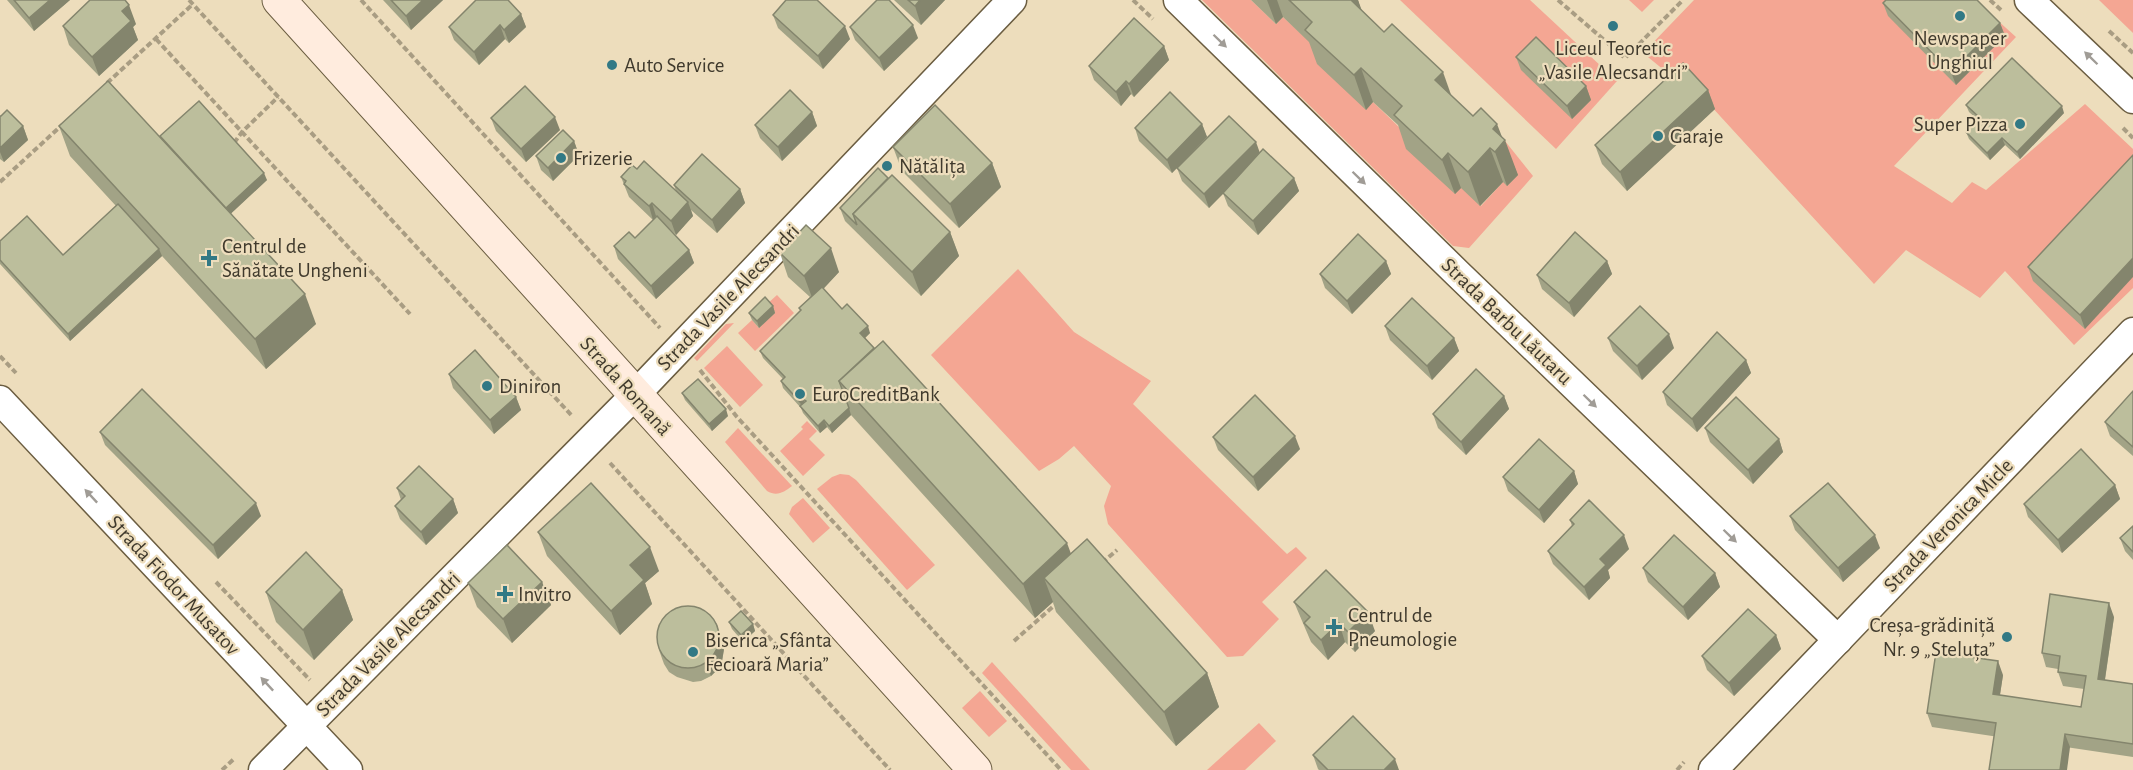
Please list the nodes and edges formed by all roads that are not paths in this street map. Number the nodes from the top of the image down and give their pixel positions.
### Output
1 (279, 0) edge
2 (1012, 0) edge
3 (1178, 0) edge
4 (2029, 0) edge
5 (2133, 99) edge
6 (2133, 332) edge
7 (634, 395) junction
8 (0, 400) edge
9 (1838, 639) junction
10 (307, 727) junction
11 (264, 770) edge
12 (348, 770) edge
13 (975, 770) edge
14 (1713, 770) edge

1 - 7 main road, Strada Romană
2 - 7 street, Strada Vasile Alecsandri
3 -> 9 street, Strada Barbu Lăutaru
5 -> 4 street
6 - 9 street, Strada Veronica Micle
7 - 10 street, Strada Vasile Alecsandri
7 - 13 main road, Strada Romană
10 -> 8 street, Strada Fiodor Musatov
9 - 14 street, Strada Veronica Micle
10 - 11 street, Strada Vasile Alecsandri
10 - 12 street, Strada Fiodor Musatov

